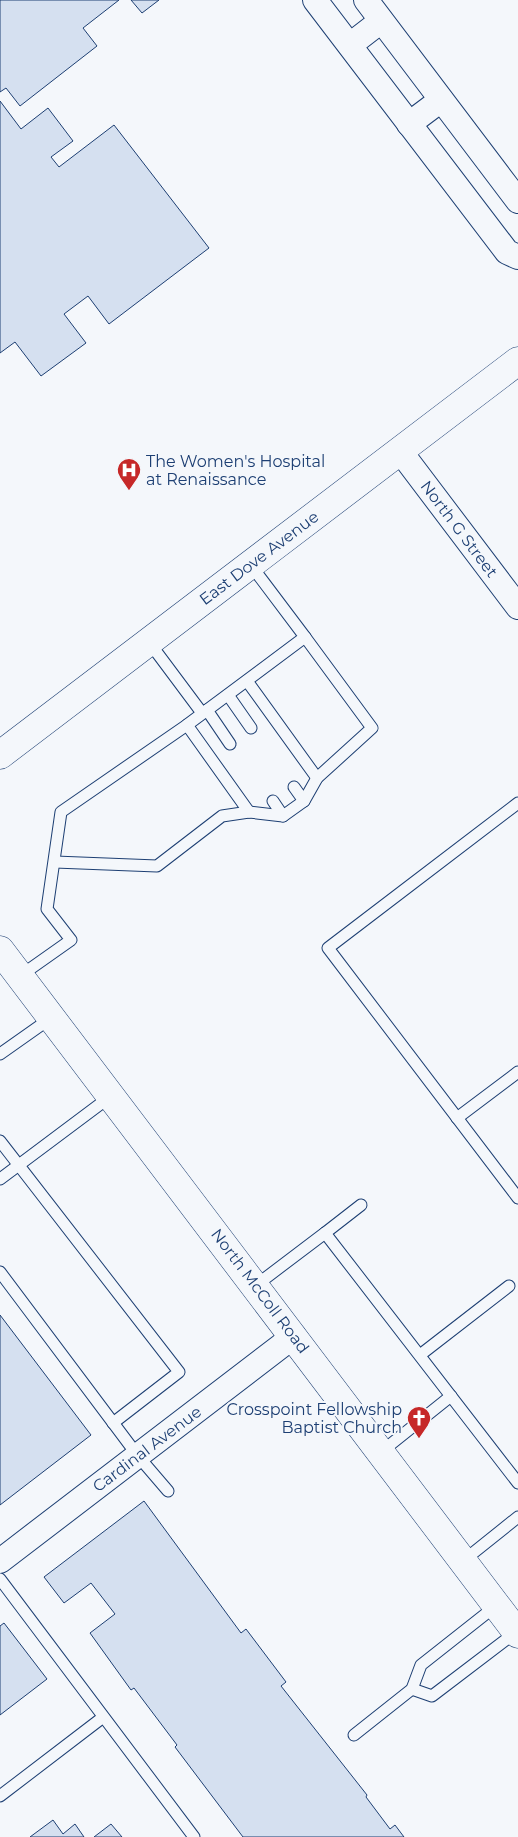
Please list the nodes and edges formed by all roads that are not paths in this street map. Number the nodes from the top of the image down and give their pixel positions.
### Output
1 (315, 0) edge
2 (366, 0) edge
3 (382, 21) junction
4 (350, 46) junction
5 (441, 100) junction
6 (410, 124) junction
7 (518, 201) edge
8 (518, 257) edge
9 (518, 361) edge
10 (400, 450) junction
11 (250, 564) junction
12 (518, 606) edge
13 (305, 637) junction
14 (149, 642) junction
15 (247, 680) junction
16 (228, 696) junction
17 (205, 712) junction
18 (187, 725) junction
19 (251, 728) dead end
20 (230, 744) dead end
21 (0, 755) edge
22 (317, 778) junction
23 (294, 787) dead end
24 (304, 801) junction
25 (273, 802) dead end
26 (518, 803) edge
27 (249, 812) junction
28 (282, 816) junction
29 (55, 862) junction
30 (0, 950) edge
31 (20, 976) junction
32 (51, 1018) junction
33 (0, 1054) edge
34 (518, 1072) edge
35 (111, 1096) junction
36 (457, 1118) junction
37 (0, 1141) edge
38 (18, 1166) junction
39 (0, 1180) edge
40 (518, 1198) edge
41 (361, 1205) dead end
42 (325, 1233) junction
43 (0, 1272) edge
44 (255, 1286) junction
45 (509, 1286) dead end
46 (294, 1336) junction
47 (420, 1355) junction
48 (451, 1396) junction
49 (113, 1423) junction
50 (381, 1452) junction
51 (138, 1456) junction
52 (516, 1475) edge
53 (168, 1490) dead end
54 (518, 1517) edge
55 (463, 1560) junction
56 (0, 1561) edge
57 (0, 1579) edge
58 (497, 1605) junction
59 (517, 1633) edge
60 (412, 1689) junction
61 (102, 1718) junction
62 (354, 1735) dead end
63 (0, 1796) edge
64 (194, 1837) edge

1 - 4 street
2 - 3 street
3 - 4 street
3 - 5 street
4 - 6 street
5 - 6 street
5 - 7 street
6 - 8 street
9 - 10 main road, East Dove Avenue
10 - 11 main road, East Dove Avenue
10 - 12 street, North G Street
11 - 13 lane
11 - 14 main road, East Dove Avenue
13 - 15 lane
13 - 22 lane
14 - 17 lane
14 - 21 main road, East Dove Avenue
15 - 16 lane
15 - 22 lane
16 - 17 lane
16 - 19 lane
17 - 18 lane
17 - 20 lane
18 - 27 lane
18 - 29 lane
22 - 24 lane
23 - 24 lane
24 - 28 lane
25 - 28 lane
26 - 36 lane
27 - 28 lane
27 - 29 lane
29 - 31 lane
30 - 31 main road, North McColl Road
31 - 32 main road, North McColl Road
32 - 33 lane
32 - 35 main road, North McColl Road
34 - 36 lane
35 - 38 lane
35 - 44 main road, North McColl Road
36 - 40 lane
37 - 38 lane
38 - 39 lane
38 - 49 lane
41 - 42 lane
42 - 44 lane
42 - 47 lane
43 - 49 lane
44 - 46 main road, North McColl Road
45 - 47 lane
46 - 50 main road, North McColl Road
46 - 51 street, Cardinal Avenue
47 - 48 lane
48 - 50 lane
48 - 52 lane
49 - 51 lane
50 - 55 main road, North McColl Road
51 - 53 lane
51 - 56 street, Cardinal Avenue
54 - 55 lane
55 - 58 main road, North McColl Road
57 - 61 lane
58 - 59 main road, North McColl Road
58 - 60 lane
59 - 60 lane
60 - 62 lane
61 - 63 lane
61 - 64 lane

